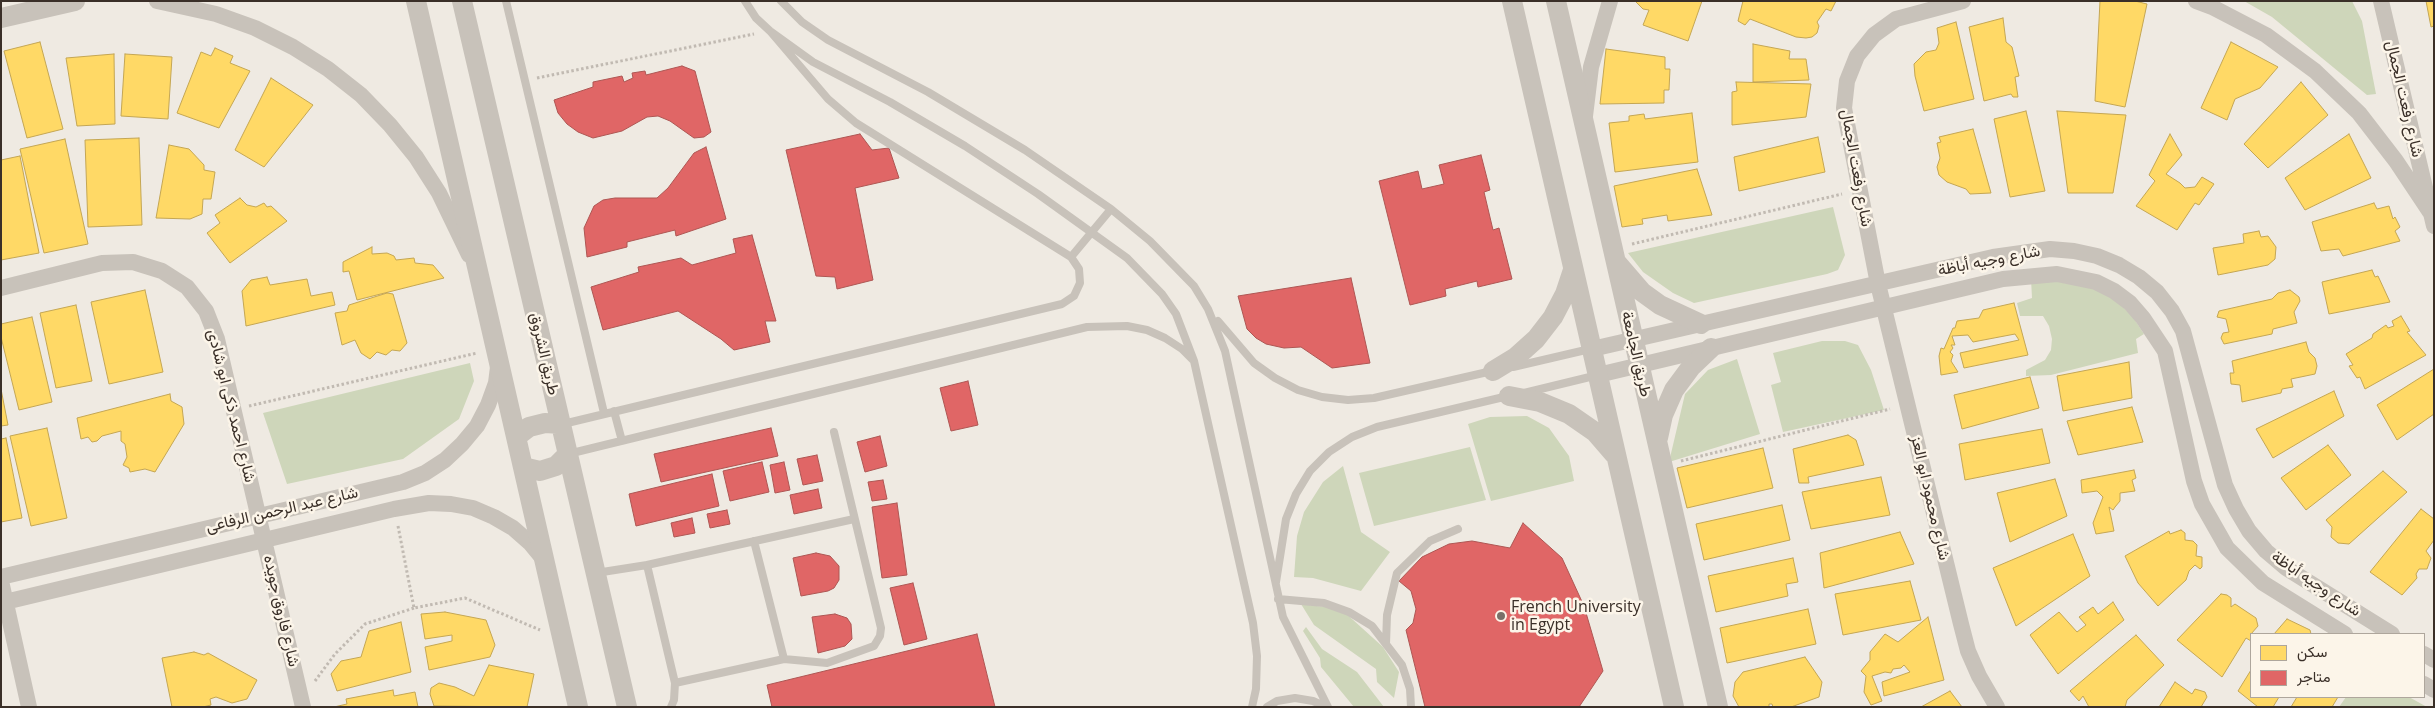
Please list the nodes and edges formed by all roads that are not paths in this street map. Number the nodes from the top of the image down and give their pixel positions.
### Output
1 (75, 1) edge
2 (157, 1) edge
3 (416, 1) edge
4 (462, 1) edge
5 (506, 1) edge
6 (745, 1) edge
7 (781, 1) edge
8 (1512, 1) edge
9 (1556, 1) edge
10 (1610, 1) edge
11 (1963, 1) edge
12 (2196, 1) edge
13 (2381, 1) edge
14 (1, 18) edge
15 (770, 31) junction
16 (1584, 125) junction
17 (1111, 208) junction
18 (2432, 219) edge
19 (1091, 232) junction
20 (1613, 254) junction
21 (1071, 257) junction
22 (1573, 268) junction
23 (480, 280) junction
24 (1878, 284) junction
25 (1, 288) edge
26 (1885, 307) junction
27 (1208, 309) junction
28 (1701, 324) junction
29 (1633, 340) junction
30 (1711, 348) junction
31 (1592, 349) junction
32 (498, 354) junction
33 (1194, 361) junction
34 (1639, 365) junction
35 (1493, 371) junction
36 (1598, 375) junction
37 (1509, 396) junction
38 (614, 411) junction
39 (604, 413) junction
40 (561, 424) junction
41 (834, 432) dead end
42 (516, 437) junction
43 (622, 441) junction
44 (1657, 442) junction
45 (568, 454) junction
46 (1616, 456) junction
47 (523, 467) junction
48 (259, 516) junction
49 (854, 518) junction
50 (1458, 529) dead end
51 (264, 540) junction
52 (754, 541) junction
53 (544, 560) junction
54 (647, 565) junction
55 (596, 573) junction
56 (1, 579) edge
57 (1275, 589) junction
58 (1278, 599) junction
59 (4, 602) edge
60 (2343, 633) edge
61 (2390, 633) edge
62 (1386, 644) junction
63 (784, 659) junction
64 (675, 683) junction
65 (302, 703) edge
66 (29, 707) edge
67 (578, 707) edge
68 (627, 707) edge
69 (671, 707) edge
70 (1252, 707) edge
71 (1267, 707) edge
72 (1327, 707) edge
73 (1411, 707) edge
74 (1674, 707) edge
75 (1718, 707) edge
76 (1998, 707) edge

1 - 14 street
2 - 23 street
3 - 23 street
4 - 40 street, طريق الشروق
5 - 39 lane
6 - 15 lane
7 - 17 lane
8 - 22 street
9 - 16 street, طريق الجامعة
10 - 16 street
11 - 24 street, شارع رفعت الجمال
12 - 18 street
13 - 18 street, شارع رفعت الجمال
15 - 19 lane
15 - 21 lane
16 - 20 street, طريق الجامعة
17 - 19 lane
17 - 27 lane
19 - 21 lane
19 - 33 lane
20 - 28 street
20 - 29 street, طريق الجامعة
21 - 38 lane
22 - 31 street
22 - 35 street
23 - 32 street
24 - 26 street, شارع محمود ابو العز
24 - 28 street, شارع وجيه أباظة
24 - 61 street, شارع وجيه أباظة
25 - 48 street, شارع احمد ذكى ابو شادى
26 - 30 street, شارع وجيه أباظة
26 - 60 street, شارع وجيه أباظة
26 - 76 street, شارع محمود ابو العز
27 - 35 lane
27 - 57 lane
28 - 29 street, شارع وجيه أباظة
29 - 31 street, شارع وجيه أباظة
29 - 34 street, طريق الجامعة
30 - 34 street, شارع وجيه أباظة
30 - 44 street
31 - 35 lane
31 - 36 street
32 - 42 street
32 - 48 street, شارع عبد الرحمن الرفاعى
33 - 43 lane
33 - 70 lane
34 - 36 street, شارع وجيه أباظة
34 - 44 street, طريق الجامعة
36 - 37 lane
36 - 46 street
37 - 46 street
37 - 57 lane
38 - 39 lane
38 - 43 lane
39 - 40 lane
40 - 42 street
40 - 45 street, طريق الشروق
41 - 49 lane
42 - 47 street
43 - 45 lane
44 - 75 street, طريق الجامعة
45 - 47 street
45 - 55 street, طريق الشروق
46 - 74 street
47 - 53 street
48 - 51 street, شارع فاروق جويده
48 - 56 street, شارع عبد الرحمن الرفاعى
49 - 52 lane
49 - 63 lane
50 - 62 lane
51 - 53 street, شارع عبد الرحمن الرفاعى
51 - 59 street, شارع عبد الرحمن الرفاعى
51 - 65 street, شارع فاروق جويده
52 - 54 lane
52 - 63 lane
53 - 67 street
54 - 55 lane
54 - 64 lane
55 - 68 street, طريق الشروق
56 - 59 street
57 - 58 lane
58 - 62 lane
58 - 72 lane
59 - 66 street
62 - 73 lane
63 - 64 lane
64 - 69 lane
71 - 72 lane

